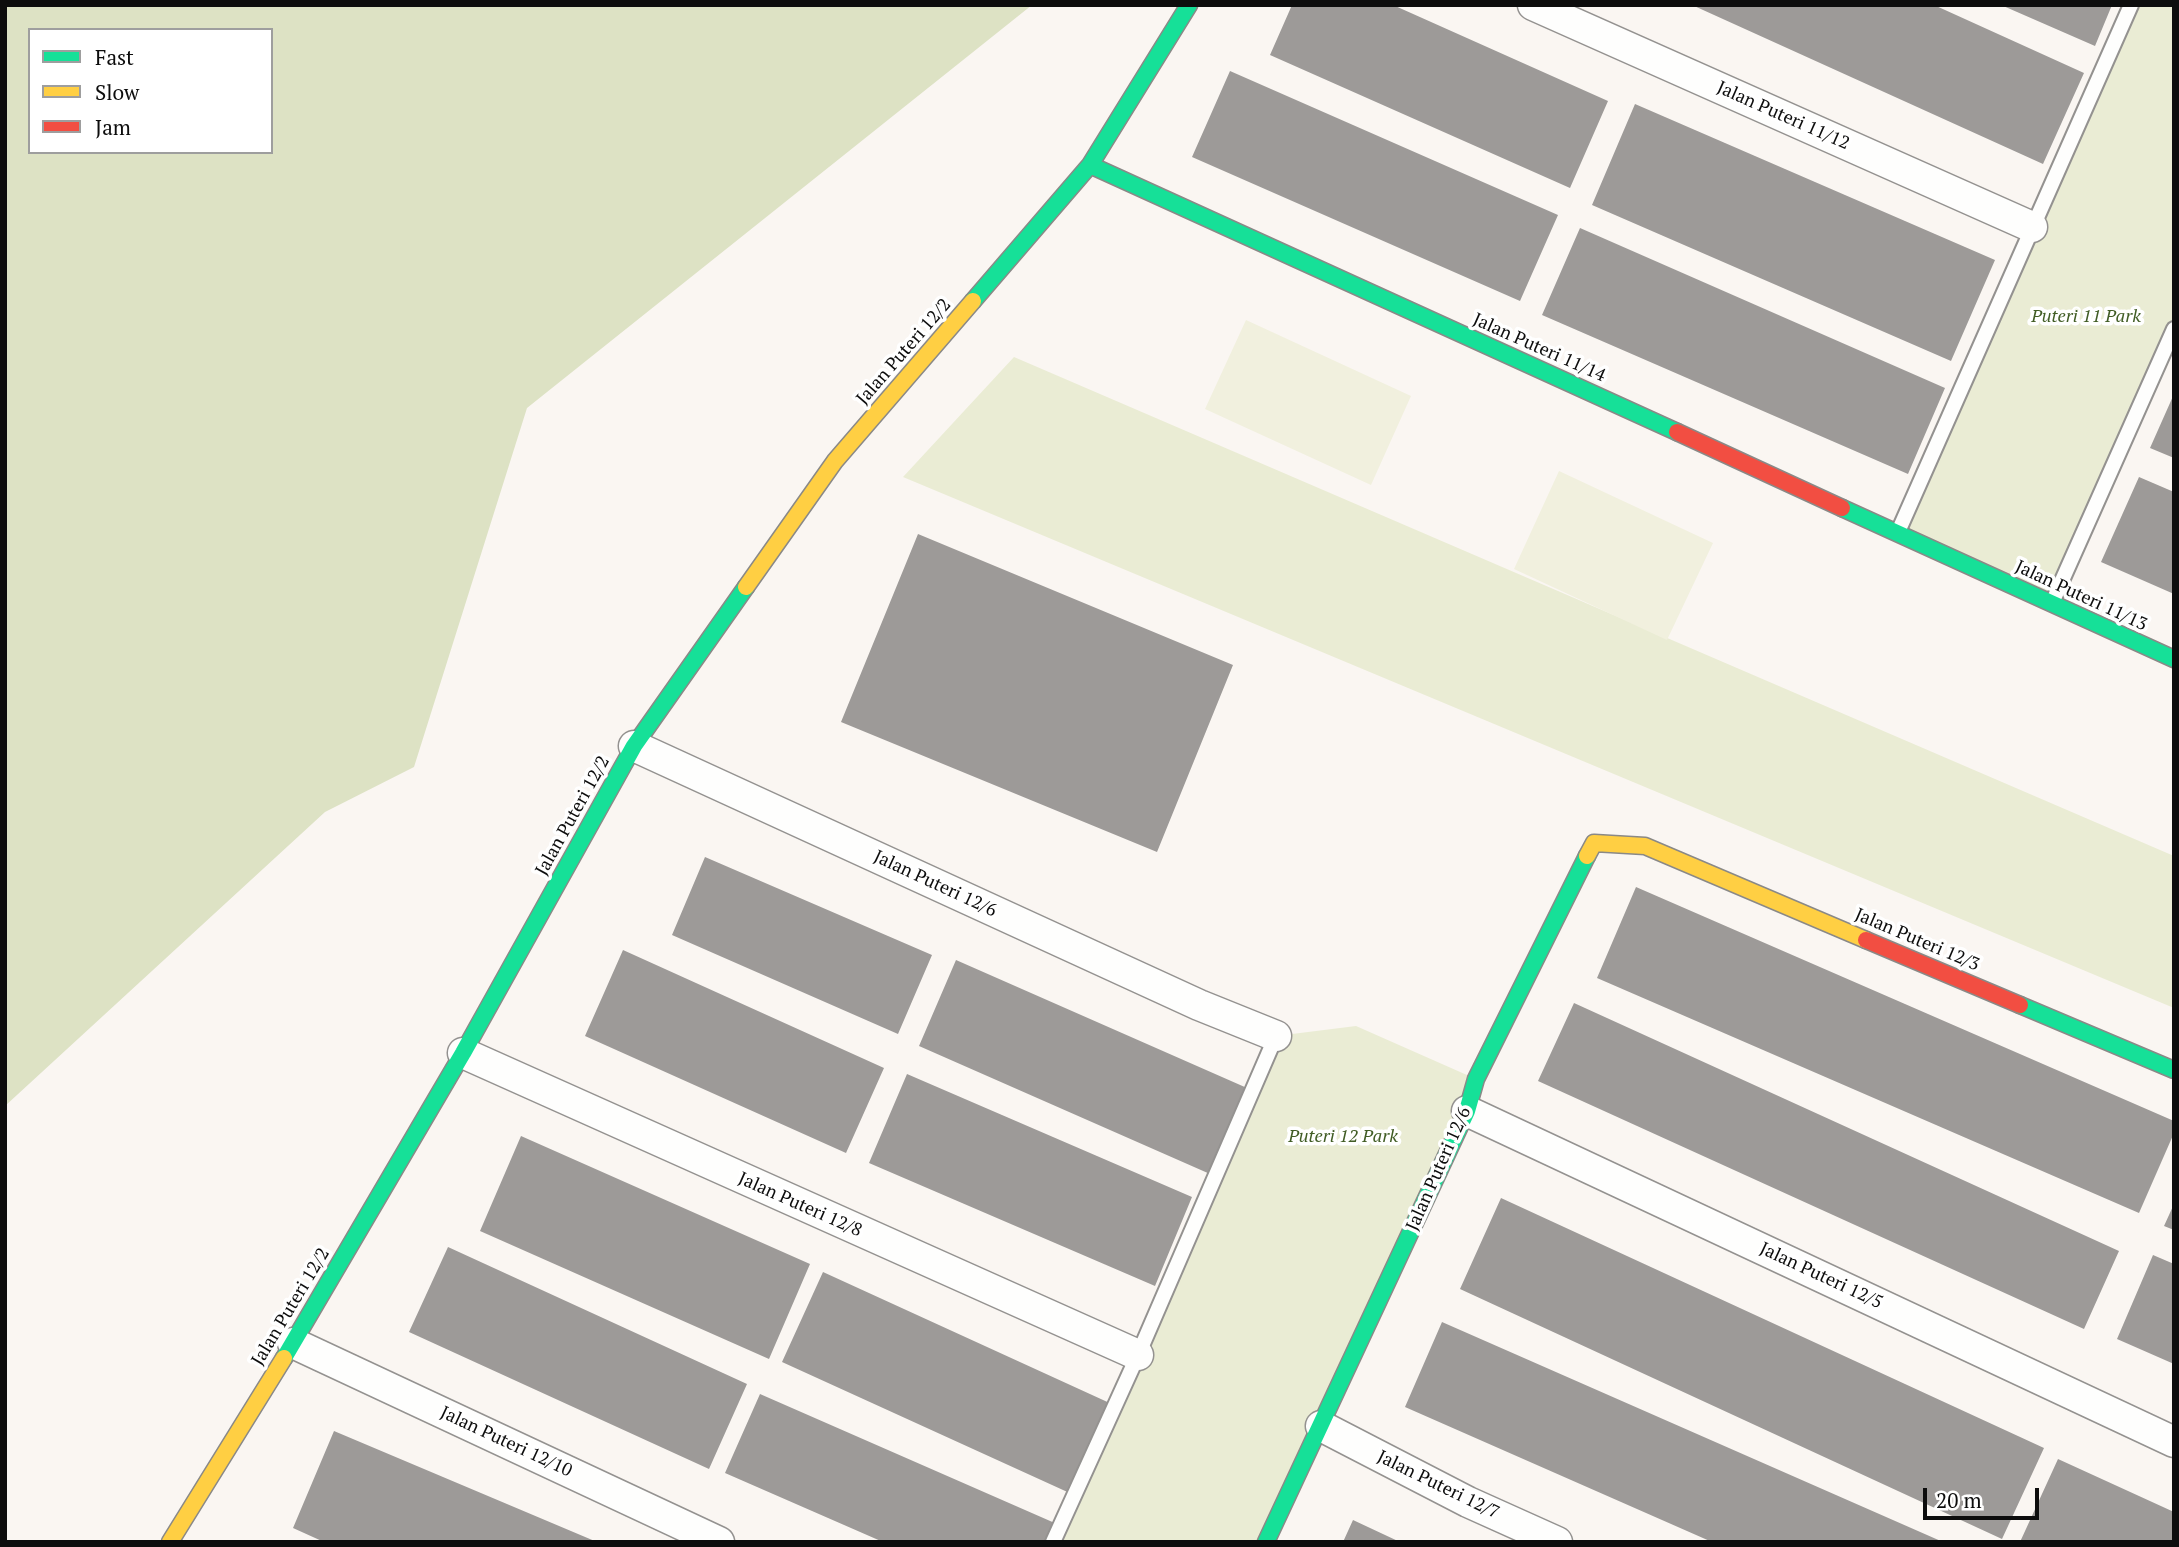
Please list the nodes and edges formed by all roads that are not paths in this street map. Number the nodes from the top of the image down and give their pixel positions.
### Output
1 (1189, 5) edge
2 (1533, 5) edge
3 (2131, 5) edge
4 (1090, 165) junction
5 (2032, 228) junction
6 (2174, 330) edge
7 (1898, 532) junction
8 (1971, 567) joint
9 (2052, 603) junction
10 (2174, 659) edge
11 (634, 746) junction
12 (1645, 846) joint
13 (1276, 1036) joint
14 (463, 1052) junction
15 (2174, 1070) edge
16 (1467, 1111) junction
17 (293, 1343) junction
18 (1138, 1354) junction
19 (1321, 1426) junction
20 (2174, 1442) edge
21 (170, 1542) edge
22 (719, 1542) edge
23 (1053, 1542) edge
24 (1266, 1542) edge
25 (1558, 1542) edge

1 - 4 street, Jalan Puteri 12/2
2 - 5 street, Jalan Puteri 11/12
3 - 5 lane
4 - 7 street, Jalan Puteri 11/14
4 - 11 street, Jalan Puteri 12/2
5 - 7 lane
6 - 9 lane
7 - 8 street, Jalan Puteri 11/14
8 - 9 street, Jalan Puteri 11/13
9 - 10 street, Jalan Puteri 11/13
11 - 13 street, Jalan Puteri 12/6
11 - 14 street, Jalan Puteri 12/2
12 - 15 street, Jalan Puteri 12/3
12 - 16 street, Jalan Puteri 12/6
13 - 18 lane
14 - 17 street, Jalan Puteri 12/2
14 - 18 street, Jalan Puteri 12/8
16 - 19 street, Jalan Puteri 12/6
16 - 20 street, Jalan Puteri 12/5
17 - 21 street, Jalan Puteri 12/2
17 - 22 street, Jalan Puteri 12/10
18 - 23 lane
19 - 24 street, Jalan Puteri 12/6
19 - 25 street, Jalan Puteri 12/7

